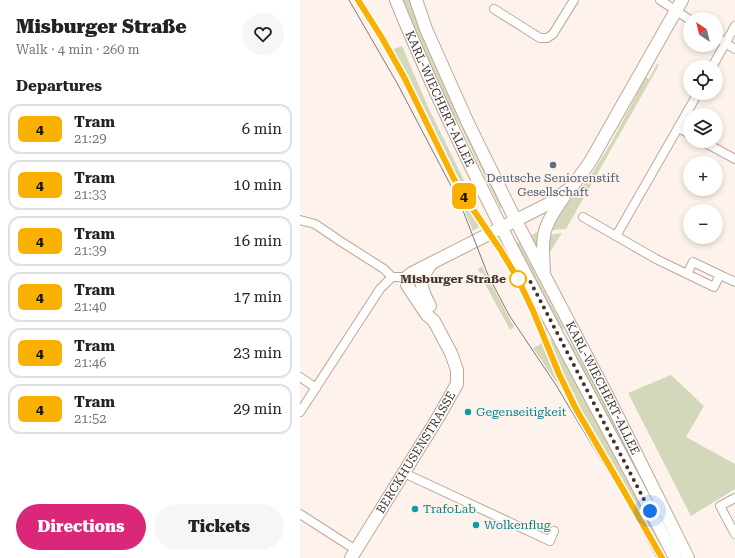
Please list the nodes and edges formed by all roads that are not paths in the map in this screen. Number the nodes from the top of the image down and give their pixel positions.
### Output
1 (396, 0) edge
2 (416, 0) edge
3 (574, 0) edge
4 (660, 0) edge
5 (682, 0) edge
6 (494, 9) dead end
7 (676, 11) junction
8 (683, 16) edge
9 (735, 26) edge
10 (723, 41) edge
11 (726, 43) junction
12 (735, 49) edge
13 (716, 60) edge
14 (694, 100) edge
15 (678, 128) junction
16 (683, 130) edge
17 (715, 148) edge
18 (735, 159) edge
19 (572, 186) junction
20 (583, 217) dead end
21 (300, 220) edge
22 (516, 221) junction
23 (502, 228) junction
24 (616, 236) junction
25 (431, 264) junction
26 (687, 274) junction
27 (720, 275) junction
28 (545, 276) junction
29 (392, 277) junction
30 (407, 278) junction
31 (735, 282) edge
32 (434, 322) junction
33 (300, 377) edge
34 (316, 388) junction
35 (300, 412) edge
36 (404, 473) junction
37 (735, 498) edge
38 (300, 514) edge
39 (554, 532) dead end
40 (735, 534) edge
41 (353, 554) edge
42 (675, 558) edge
43 (688, 558) edge

1 - 23 main road, KARL-WIECHERT-ALLEE
2 - 22 main road, KARL-WIECHERT-ALLEE
3 - 6 street
4 - 7 street
5 - 7 main road
7 - 8 street
7 - 19 main road
9 - 11 street
10 - 11 street
11 - 12 street
11 - 13 street
14 - 15 street
15 - 16 street
15 - 24 street
17 - 18 street
19 - 22 main road
19 - 28 main road
20 - 24 street
21 - 29 street
22 - 23 main road
22 - 28 main road, KARL-WIECHERT-ALLEE
23 - 25 main road
23 - 42 main road, KARL-WIECHERT-ALLEE
24 - 26 street
25 - 30 main road
25 - 32 main road, BERCKHUSENSTRASSE
26 - 27 street
26 - 27 street
27 - 31 street
28 - 43 main road, KARL-WIECHERT-ALLEE
29 - 30 street
29 - 34 street
30 - 32 main road, BERCKHUSENSTRASSE
32 - 36 main road, BERCKHUSENSTRASSE
33 - 34 street
34 - 35 street
36 - 39 street
36 - 41 main road, BERCKHUSENSTRASSE
37 - 40 street
38 - 41 street

